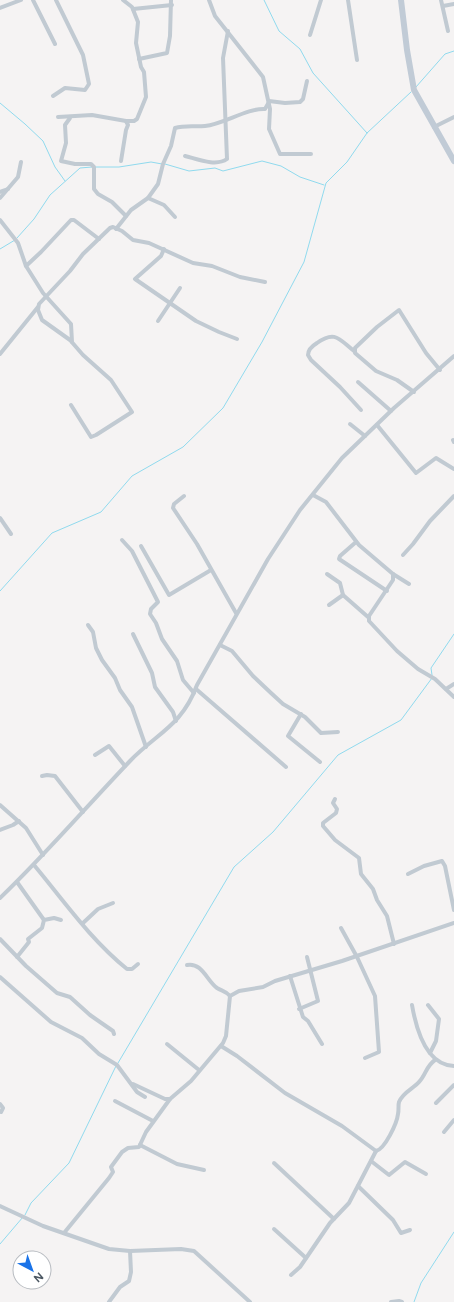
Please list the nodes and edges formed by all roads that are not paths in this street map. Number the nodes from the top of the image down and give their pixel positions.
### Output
1 (7, 0) edge
2 (21, 0) edge
3 (33, 0) edge
4 (56, 0) edge
5 (123, 0) edge
6 (210, 0) edge
7 (321, 0) edge
8 (348, 0) edge
9 (402, 0) edge
10 (441, 0) edge
11 (171, 2) edge
12 (454, 4) edge
13 (9, 5) junction
14 (443, 6) junction
15 (0, 8) edge
16 (133, 9) junction
17 (228, 30) junction
18 (448, 31) dead end
19 (310, 35) dead end
20 (55, 44) dead end
21 (139, 59) junction
22 (357, 60) dead end
23 (307, 81) dead end
24 (53, 96) dead end
25 (269, 101) junction
26 (58, 117) dead end
27 (454, 117) edge
28 (70, 118) junction
29 (226, 120) junction
30 (126, 121) junction
31 (434, 127) junction
32 (311, 154) dead end
33 (185, 156) dead end
34 (121, 161) dead end
35 (454, 161) edge
36 (21, 162) dead end
37 (8, 189) junction
38 (0, 192) edge
39 (0, 198) edge
40 (148, 198) junction
41 (126, 216) junction
42 (175, 217) dead end
43 (0, 220) edge
44 (116, 229) junction
45 (99, 239) junction
46 (164, 249) junction
47 (26, 266) junction
48 (265, 282) dead end
49 (180, 288) dead end
50 (46, 297) junction
51 (171, 302) junction
52 (38, 307) junction
53 (158, 321) dead end
54 (237, 338) dead end
55 (72, 342) junction
56 (354, 351) junction
57 (0, 354) edge
58 (454, 356) edge
59 (440, 370) junction
60 (358, 382) dead end
61 (414, 392) junction
62 (71, 406) dead end
63 (360, 410) dead end
64 (391, 411) junction
65 (350, 424) dead end
66 (377, 424) junction
67 (365, 436) junction
68 (454, 469) edge
69 (313, 495) junction
70 (184, 496) dead end
71 (454, 496) edge
72 (0, 518) edge
73 (11, 534) dead end
74 (122, 540) dead end
75 (356, 542) junction
76 (141, 546) dead end
77 (403, 555) dead end
78 (211, 570) junction
79 (327, 574) dead end
80 (393, 574) junction
81 (410, 584) dead end
82 (387, 590) junction
83 (344, 595) junction
84 (329, 605) dead end
85 (236, 614) junction
86 (368, 617) junction
87 (88, 625) dead end
88 (133, 634) dead end
89 (220, 645) junction
90 (454, 684) edge
91 (446, 689) junction
92 (195, 691) junction
93 (454, 697) edge
94 (301, 714) junction
95 (176, 721) junction
96 (338, 732) dead end
97 (146, 746) junction
98 (94, 755) dead end
99 (320, 762) dead end
100 (125, 766) junction
101 (286, 767) dead end
102 (42, 776) dead end
103 (336, 799) dead end
104 (0, 804) edge
105 (83, 812) junction
106 (19, 821) junction
107 (0, 830) edge
108 (44, 855) junction
109 (34, 865) junction
110 (408, 874) dead end
111 (17, 882) junction
112 (0, 898) edge
113 (113, 903) dead end
114 (454, 910) edge
115 (44, 920) junction
116 (61, 920) dead end
117 (83, 923) junction
118 (454, 924) edge
119 (341, 928) dead end
120 (0, 939) edge
121 (394, 944) junction
122 (17, 956) junction
123 (357, 956) junction
124 (307, 958) dead end
125 (138, 964) dead end
126 (187, 965) dead end
127 (310, 970) junction
128 (0, 976) edge
129 (290, 976) junction
130 (230, 996) junction
131 (412, 1005) dead end
132 (428, 1005) dead end
133 (299, 1008) junction
134 (114, 1034) dead end
135 (167, 1044) dead end
136 (322, 1044) dead end
137 (221, 1046) junction
138 (430, 1053) junction
139 (365, 1058) dead end
140 (435, 1060) junction
141 (454, 1066) edge
142 (199, 1070) junction
143 (133, 1084) junction
144 (454, 1085) edge
145 (145, 1097) dead end
146 (170, 1099) junction
147 (115, 1101) dead end
148 (436, 1103) dead end
149 (0, 1104) edge
150 (1, 1112) edge
151 (454, 1120) edge
152 (153, 1121) junction
153 (444, 1132) dead end
154 (140, 1145) junction
155 (376, 1151) junction
156 (371, 1161) junction
157 (274, 1163) dead end
158 (204, 1170) dead end
159 (426, 1174) dead end
160 (358, 1186) junction
161 (0, 1206) edge
162 (334, 1219) junction
163 (274, 1229) dead end
164 (410, 1230) dead end
165 (64, 1233) junction
166 (130, 1251) junction
167 (306, 1258) junction
168 (291, 1275) dead end
169 (109, 1302) edge
170 (250, 1302) edge
171 (391, 1302) edge
172 (402, 1302) edge

1 - 13 street
2 - 13 street
3 - 20 street
4 - 24 street
5 - 16 street
6 - 17 street
7 - 19 street
8 - 22 street
9 - 31 main road
10 - 14 street
11 - 16 street
11 - 21 street
12 - 14 street
13 - 15 street
14 - 18 street
16 - 21 street
17 - 25 street
17 - 29 street
21 - 30 street
23 - 25 street
25 - 29 street
25 - 32 street
26 - 28 street
27 - 31 street
28 - 30 street
28 - 41 street
29 - 33 street
29 - 40 street
30 - 34 street
31 - 35 main road
36 - 37 street
37 - 38 street
37 - 39 street
40 - 41 street
40 - 42 street
41 - 44 street
43 - 47 street
44 - 45 street
44 - 46 street
45 - 47 street
45 - 50 street
46 - 48 street
46 - 51 street
47 - 50 street
49 - 51 street
50 - 52 street
50 - 55 street
51 - 53 street
51 - 54 street
52 - 55 street
52 - 57 street
55 - 62 street
56 - 59 street
56 - 61 street
56 - 63 street
58 - 59 street
59 - 61 street
60 - 64 street
61 - 64 street
64 - 66 street
65 - 67 street
66 - 67 street
66 - 68 street
67 - 69 street
69 - 75 street
69 - 85 street
70 - 78 street
71 - 77 street
72 - 73 street
74 - 92 street
75 - 80 street
75 - 82 street
76 - 78 street
78 - 85 street
79 - 83 street
80 - 81 street
80 - 82 street
82 - 86 street
83 - 84 street
83 - 86 street
85 - 89 street
86 - 91 street
87 - 97 street
88 - 95 street
89 - 92 street
89 - 94 street
90 - 91 street
91 - 93 street
92 - 95 street
92 - 101 street
94 - 96 street
94 - 99 street
95 - 97 street
97 - 100 street
98 - 100 street
100 - 105 street
102 - 105 street
103 - 121 street
104 - 106 street
105 - 108 street
106 - 107 street
106 - 108 street
108 - 109 street
109 - 111 street
109 - 117 street
110 - 114 street
111 - 112 street
111 - 115 street
113 - 117 street
115 - 116 street
115 - 122 street
117 - 125 street
118 - 121 street
119 - 123 street
120 - 122 street
121 - 123 street
122 - 134 street
123 - 127 street
123 - 139 street
124 - 127 street
126 - 130 street
127 - 129 street
127 - 133 street
128 - 143 street
129 - 130 street
129 - 133 street
130 - 137 street
131 - 138 street
132 - 138 street
133 - 136 street
135 - 142 street
137 - 142 street
137 - 155 street
138 - 140 street
140 - 141 street
140 - 155 street
142 - 146 street
143 - 145 street
143 - 146 street
144 - 148 street
146 - 152 street
147 - 152 street
149 - 150 street
151 - 153 street
152 - 154 street
154 - 158 street
154 - 165 street
155 - 156 street
156 - 159 street
156 - 160 street
157 - 162 street
160 - 162 street
160 - 164 street
161 - 165 street
162 - 167 street
163 - 167 street
165 - 166 street
166 - 169 street
166 - 170 street
167 - 168 street
171 - 172 street

